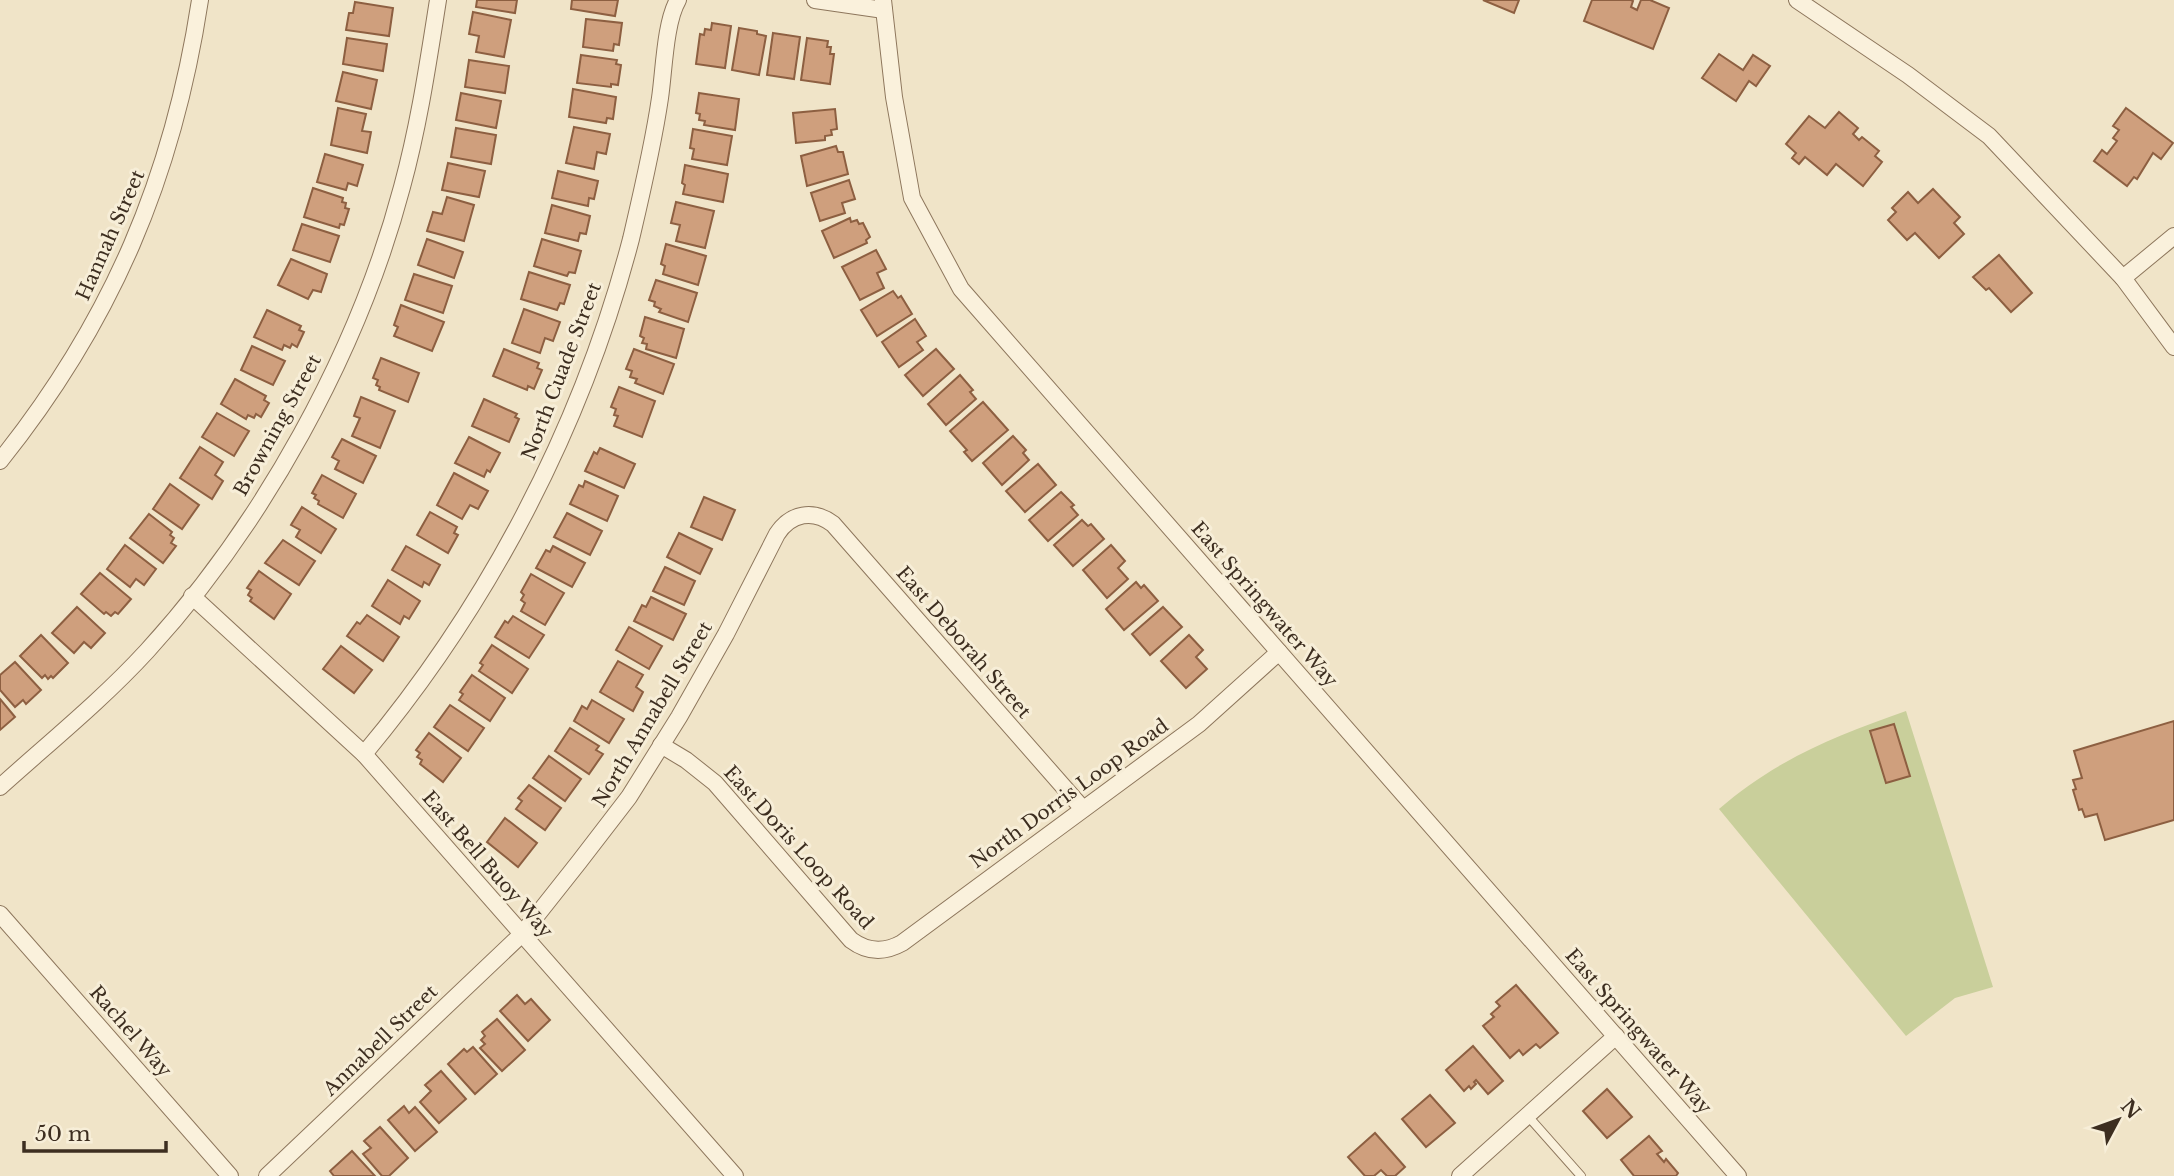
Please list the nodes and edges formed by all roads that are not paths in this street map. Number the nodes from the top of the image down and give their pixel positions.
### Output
1 (200, 0) edge
2 (438, 0) edge
3 (678, 0) edge
4 (815, 0) edge
5 (1797, 0) edge
6 (883, 5) edge
7 (2174, 236) edge
8 (2123, 278) junction
9 (2174, 347) edge
10 (0, 461) edge
11 (806, 515) joint
12 (192, 596) junction
13 (1279, 652) junction
14 (662, 746) junction
15 (364, 754) junction
16 (0, 787) edge
17 (1083, 809) junction
18 (0, 914) edge
19 (522, 934) junction
20 (873, 950) joint
21 (1616, 1036) junction
22 (1527, 1115) junction
23 (230, 1176) edge
24 (267, 1176) edge
25 (736, 1176) edge
26 (1460, 1176) edge
27 (1581, 1176) edge
28 (1738, 1176) edge

1 - 10 street, Hannah Street
2 - 12 street, Browning Street
3 - 15 street, North Cuade Street
4 - 6 street
5 - 8 street
6 - 13 street, East Springwater Way
7 - 8 street
8 - 9 street
11 - 14 street, North Annabell Street
11 - 17 street, East Deborah Street
12 - 15 street, East Bell Buoy Way
12 - 16 street, Browning Street
13 - 17 street, North Dorris Loop Road
13 - 21 street, East Springwater Way
14 - 19 street, North Annabell Street
14 - 20 street, East Doris Loop Road
15 - 19 street, East Bell Buoy Way
17 - 20 street, North Dorris Loop Road
18 - 23 street, Rachel Way
19 - 24 street, Annabell Street
19 - 25 street, East Bell Buoy Way
21 - 22 street
21 - 28 street, East Springwater Way
22 - 26 street
22 - 27 lane

